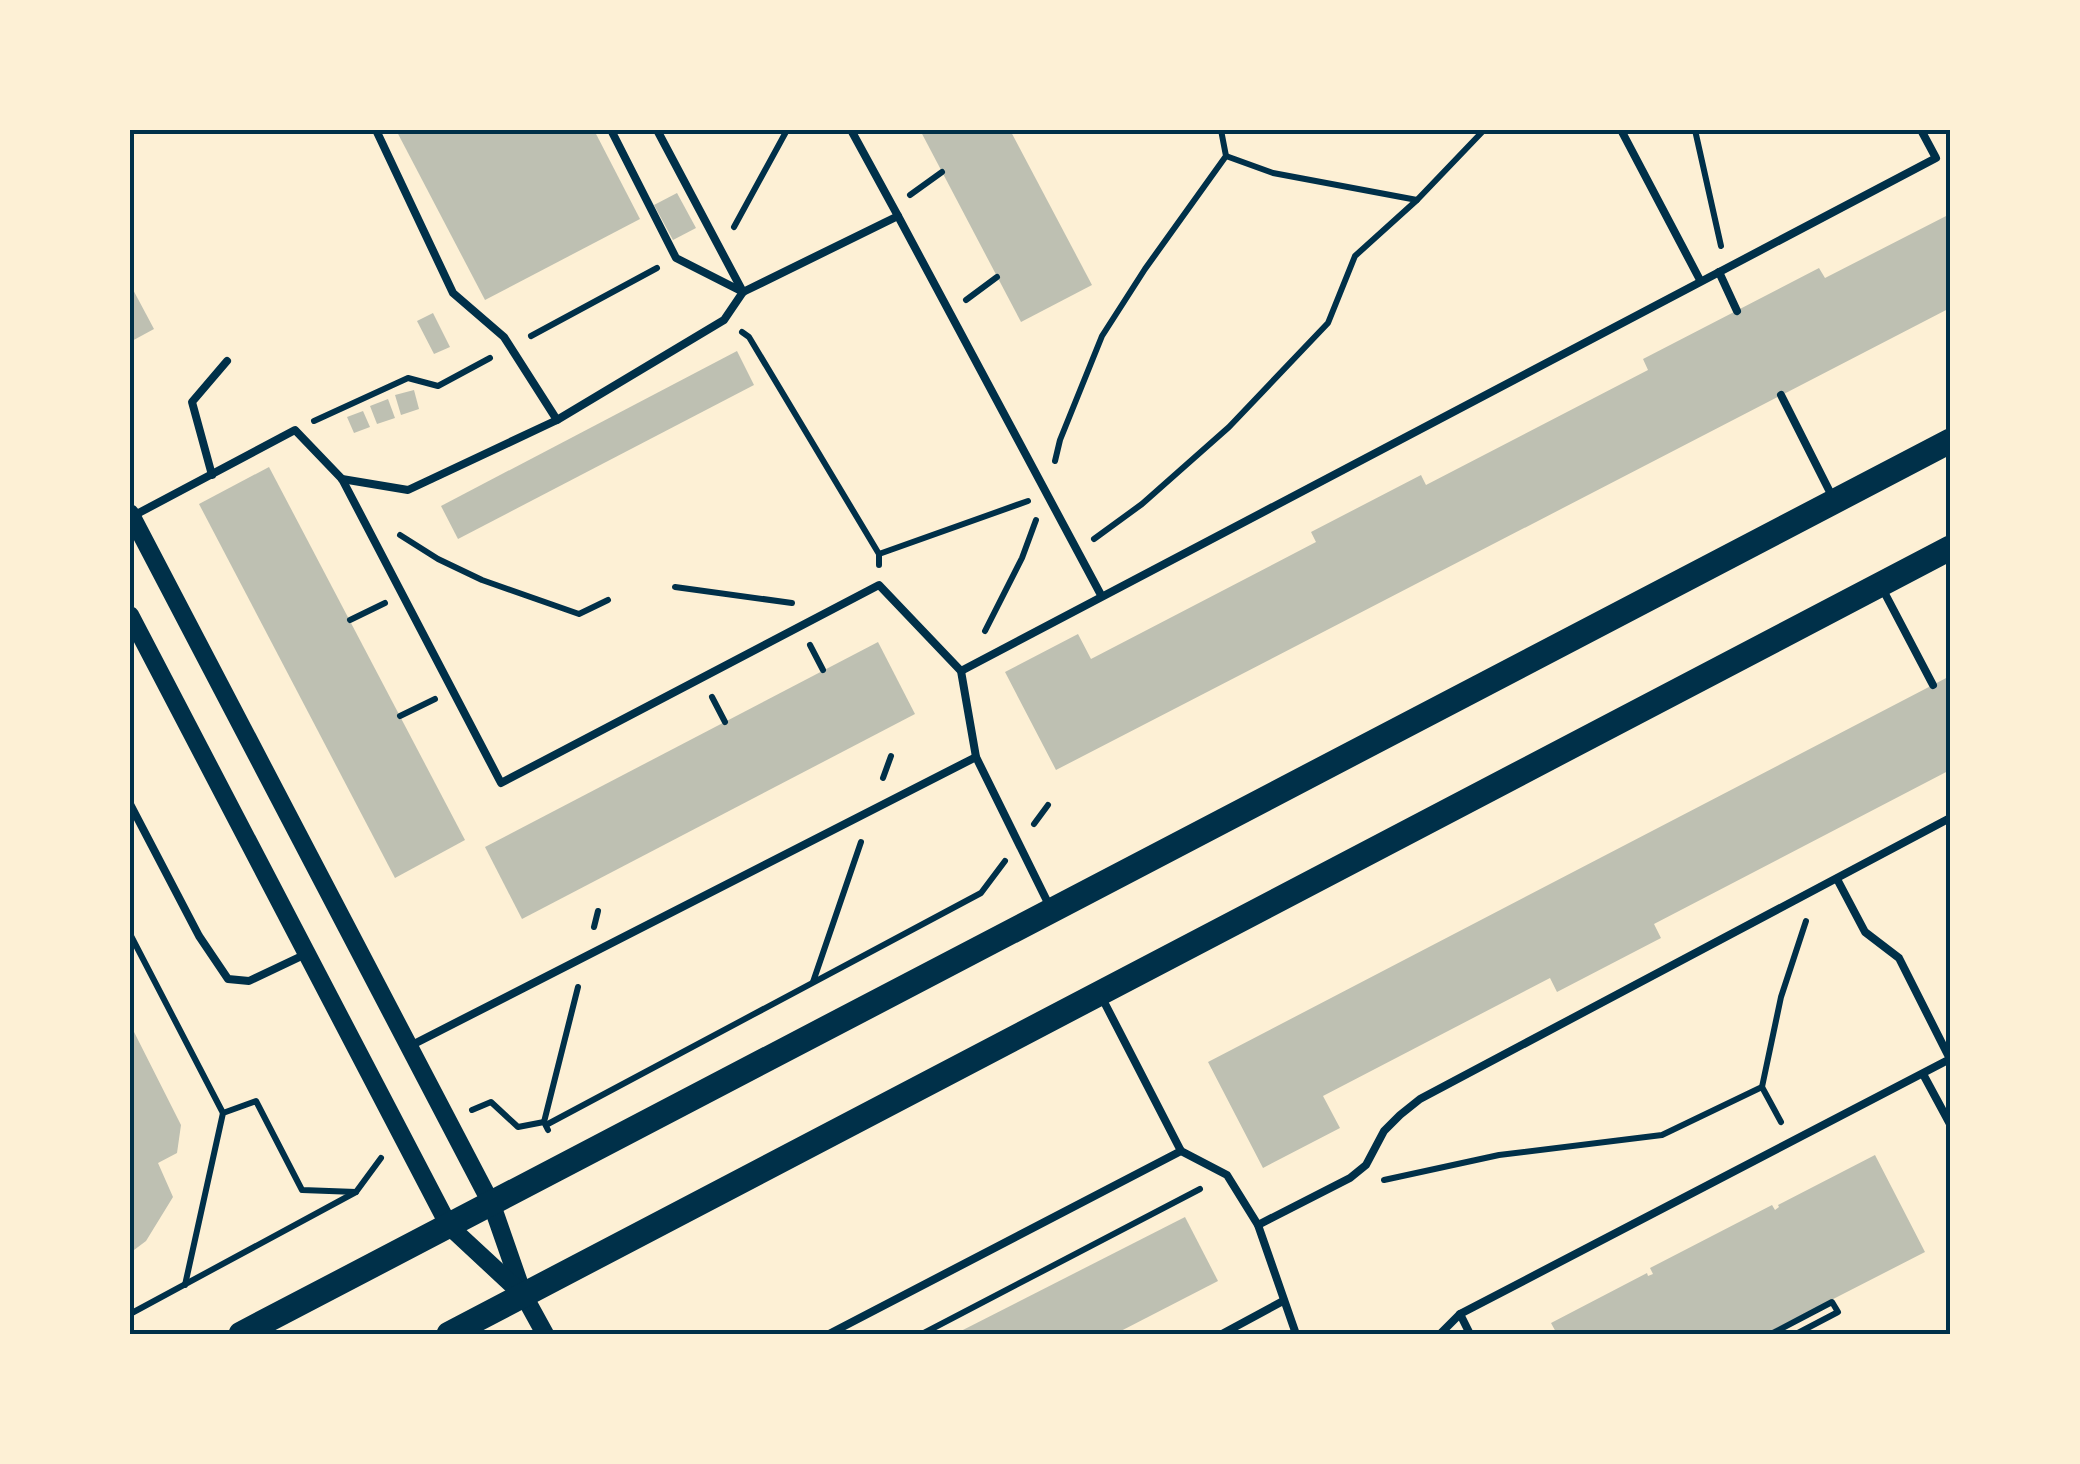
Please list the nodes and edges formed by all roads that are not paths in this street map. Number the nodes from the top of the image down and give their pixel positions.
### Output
1 (376, 130) edge
2 (611, 130) edge
3 (658, 130) edge
4 (851, 130) edge
5 (1621, 130) edge
6 (1921, 130) edge
7 (896, 211) junction
8 (1719, 272) junction
9 (1700, 280) junction
10 (743, 292) junction
11 (1737, 311) dead end
12 (228, 361) dead end
13 (1781, 395) dead end
14 (558, 420) junction
15 (1950, 442) edge
16 (212, 475) junction
17 (342, 478) junction
18 (1835, 502) junction
19 (131, 516) edge
20 (1950, 548) edge
21 (1880, 584) junction
22 (1101, 596) junction
23 (132, 622) edge
24 (960, 671) junction
25 (1934, 685) dead end
26 (976, 757) junction
27 (130, 804) edge
28 (1950, 818) edge
29 (1837, 879) junction
30 (1052, 911) junction
31 (306, 953) junction
32 (1099, 992) junction
33 (409, 1047) junction
34 (1924, 1074) junction
35 (1950, 1124) edge
36 (1181, 1151) junction
37 (492, 1205) junction
38 (1258, 1225) junction
39 (449, 1226) junction
40 (523, 1294) junction
41 (1283, 1301) junction
42 (1460, 1314) junction
43 (241, 1334) edge
44 (449, 1334) edge
45 (545, 1334) edge
46 (829, 1334) edge
47 (1222, 1334) edge
48 (1296, 1334) edge
49 (1440, 1334) edge
50 (1470, 1334) edge

1 - 14 lane
2 - 10 lane
3 - 10 lane
4 - 7 lane
5 - 9 lane
6 - 8 lane
7 - 10 lane
7 - 22 lane
8 - 9 lane
8 - 11 lane
9 - 22 lane
10 - 14 lane
12 - 16 lane
13 - 18 lane
14 - 17 lane
15 - 18 main road
16 - 17 lane
16 - 19 lane
17 - 24 lane
18 - 30 main road
19 - 33 street
20 - 21 main road
21 - 25 lane
21 - 32 main road
22 - 24 lane
23 - 31 street
24 - 26 lane
26 - 30 lane
26 - 33 lane
27 - 31 lane
28 - 29 lane
29 - 34 lane
29 - 38 lane
30 - 37 main road
31 - 39 street
32 - 36 lane
32 - 40 main road
33 - 37 street
34 - 35 lane
34 - 42 lane
36 - 38 lane
36 - 46 lane
37 - 39 main road
37 - 40 street
38 - 41 lane
39 - 40 street
39 - 43 main road
40 - 44 main road
40 - 45 street
41 - 47 lane
41 - 48 lane
42 - 49 lane
42 - 50 lane

